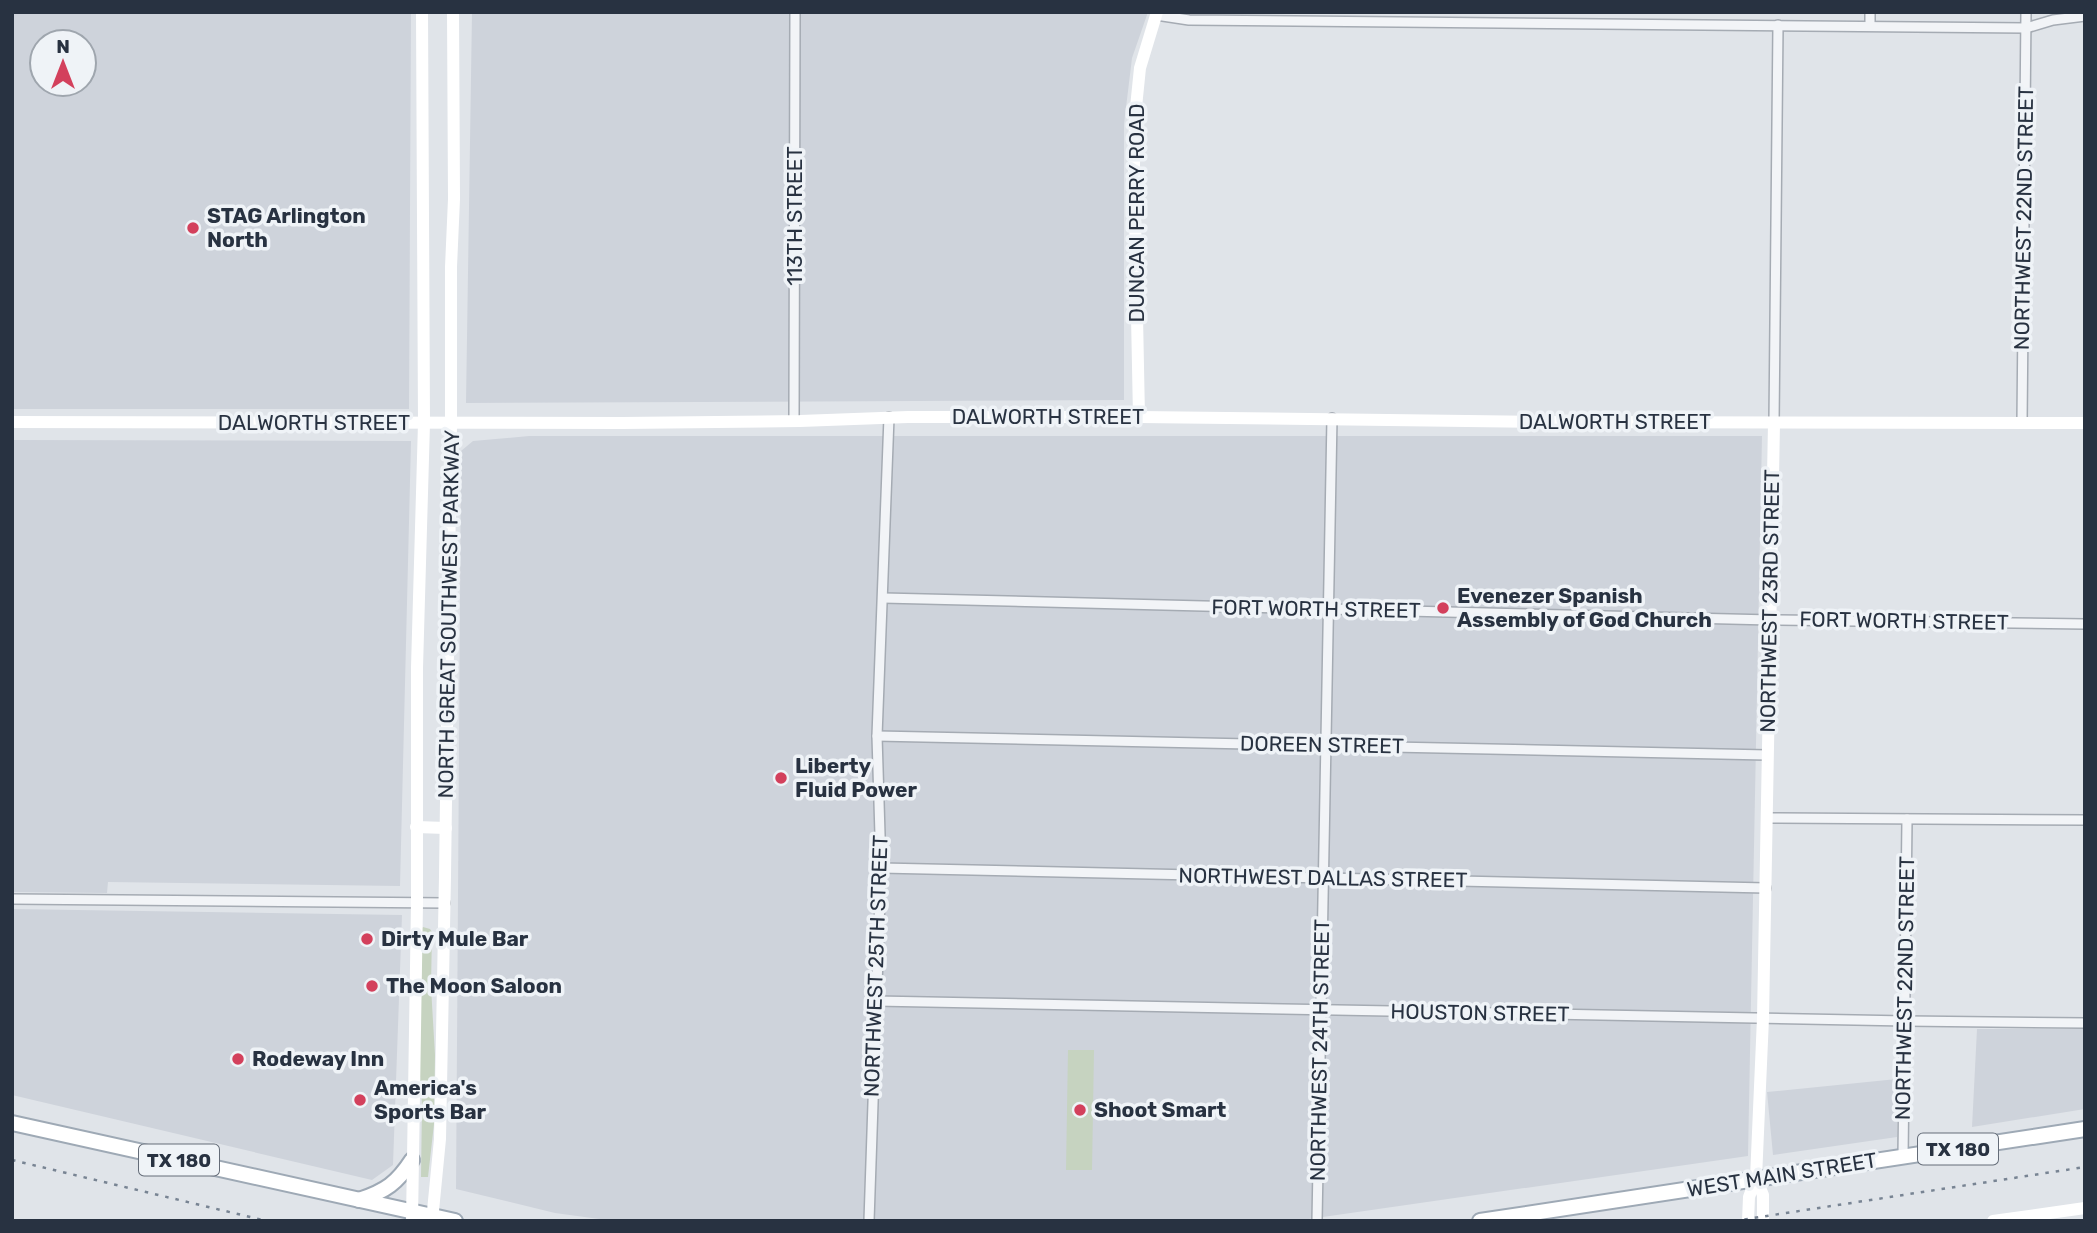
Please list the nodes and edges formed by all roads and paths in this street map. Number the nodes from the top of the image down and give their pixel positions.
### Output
1 (422, 12) edge
2 (453, 12) edge
3 (795, 12) edge
4 (1870, 12) edge
5 (2026, 12) edge
6 (1156, 14) edge
7 (2085, 16) edge
8 (1509, 17) edge
9 (1778, 25) junction
10 (1870, 26) junction
11 (2026, 28) junction
12 (1139, 416) junction
13 (889, 418) junction
14 (1332, 418) junction
15 (794, 421) junction
16 (12, 422) edge
17 (424, 423) junction
18 (451, 423) junction
19 (1774, 423) junction
20 (2022, 423) junction
21 (2085, 423) edge
22 (883, 598) junction
23 (1329, 609) junction
24 (1771, 620) junction
25 (2085, 624) edge
26 (877, 736) junction
27 (1326, 745) junction
28 (1768, 755) junction
29 (1767, 818) junction
30 (1907, 819) junction
31 (2085, 820) edge
32 (416, 827) junction
33 (446, 828) junction
34 (881, 868) junction
35 (1324, 878) junction
36 (1766, 888) junction
37 (12, 900) edge
38 (416, 903) junction
39 (445, 903) junction
40 (876, 1001) junction
41 (1322, 1010) junction
42 (1763, 1018) junction
43 (1906, 1021) junction
44 (2085, 1023) edge
45 (12, 1124) edge
46 (2085, 1129) edge
47 (1903, 1157) junction
48 (412, 1160) junction
49 (1756, 1178) junction
50 (358, 1200) junction
51 (2085, 1208) edge
52 (411, 1217) edge
53 (432, 1218) edge
54 (455, 1221) edge
55 (869, 1221) edge
56 (1317, 1221) edge
57 (1479, 1221) edge
58 (1748, 1221) edge
59 (1763, 1221) edge
60 (1993, 1221) edge

1 - 17 street, NORTH GREAT SOUTHWEST PARKWAY
2 - 18 street, NORTH GREAT SOUTHWEST PARKWAY
3 - 15 street, 113TH STREET
4 - 10 street
5 - 11 street, NORTHWEST 22ND STREET
6 - 8 street
6 - 12 street, DUNCAN PERRY ROAD
7 - 11 street
8 - 9 street
9 - 10 street
9 - 19 street, NORTHWEST 23RD STREET
10 - 11 street
11 - 20 street, NORTHWEST 22ND STREET
12 - 13 street, DALWORTH STREET
12 - 14 street, DALWORTH STREET
13 - 15 street, DALWORTH STREET
13 - 22 street, NORTHWEST 25TH STREET
14 - 19 street, DALWORTH STREET
14 - 23 street, NORTHWEST 24TH STREET
15 - 18 street, DALWORTH STREET
16 - 17 street, DALWORTH STREET
17 - 18 street, DALWORTH STREET
17 - 32 street, NORTH GREAT SOUTHWEST PARKWAY
18 - 33 street, NORTH GREAT SOUTHWEST PARKWAY
19 - 20 street, DALWORTH STREET
19 - 24 street, NORTHWEST 23RD STREET
20 - 21 street, DALWORTH STREET
22 - 23 street, FORT WORTH STREET
22 - 26 street, NORTHWEST 25TH STREET
23 - 24 street, FORT WORTH STREET
23 - 27 street, NORTHWEST 24TH STREET
24 - 25 street, FORT WORTH STREET
24 - 28 street, NORTHWEST 23RD STREET
26 - 27 street, DOREEN STREET
26 - 34 street, NORTHWEST 25TH STREET
27 - 28 street, DOREEN STREET
27 - 35 street, NORTHWEST 24TH STREET
28 - 29 street, NORTHWEST 23RD STREET
29 - 30 street
29 - 36 street, NORTHWEST 23RD STREET
30 - 31 street
30 - 43 street, NORTHWEST 22ND STREET
32 - 33 street
32 - 38 street, NORTH GREAT SOUTHWEST PARKWAY
33 - 39 street, NORTH GREAT SOUTHWEST PARKWAY
34 - 35 street, NORTHWEST DALLAS STREET
34 - 40 street, NORTHWEST 25TH STREET
35 - 36 street, NORTHWEST DALLAS STREET
35 - 41 street, NORTHWEST 24TH STREET
36 - 42 street, NORTHWEST 23RD STREET
37 - 38 street
38 - 39 street
38 - 48 street, NORTH GREAT SOUTHWEST PARKWAY
39 - 53 street, NORTH GREAT SOUTHWEST PARKWAY
40 - 41 street, HOUSTON STREET
40 - 55 street, NORTHWEST 25TH STREET
41 - 42 street, HOUSTON STREET
41 - 56 street, NORTHWEST 24TH STREET
42 - 43 street, HOUSTON STREET
42 - 49 street, NORTHWEST 23RD STREET
43 - 44 street, HOUSTON STREET
43 - 47 street, NORTHWEST 22ND STREET
45 - 50 main road, TX 180
46 - 47 main road, WEST MAIN STREET / TX 180
47 - 49 main road, WEST MAIN STREET / TX 180
48 - 50 main road
48 - 52 street, NORTH GREAT SOUTHWEST PARKWAY
49 - 57 main road, WEST MAIN STREET / TX 180
49 - 58 street, NORTHWEST 23RD STREET
49 - 59 street, NORTHWEST 23RD STREET
50 - 52 main road, TX 180
51 - 60 street
52 - 53 main road, TX 180
53 - 54 main road, TX 180

